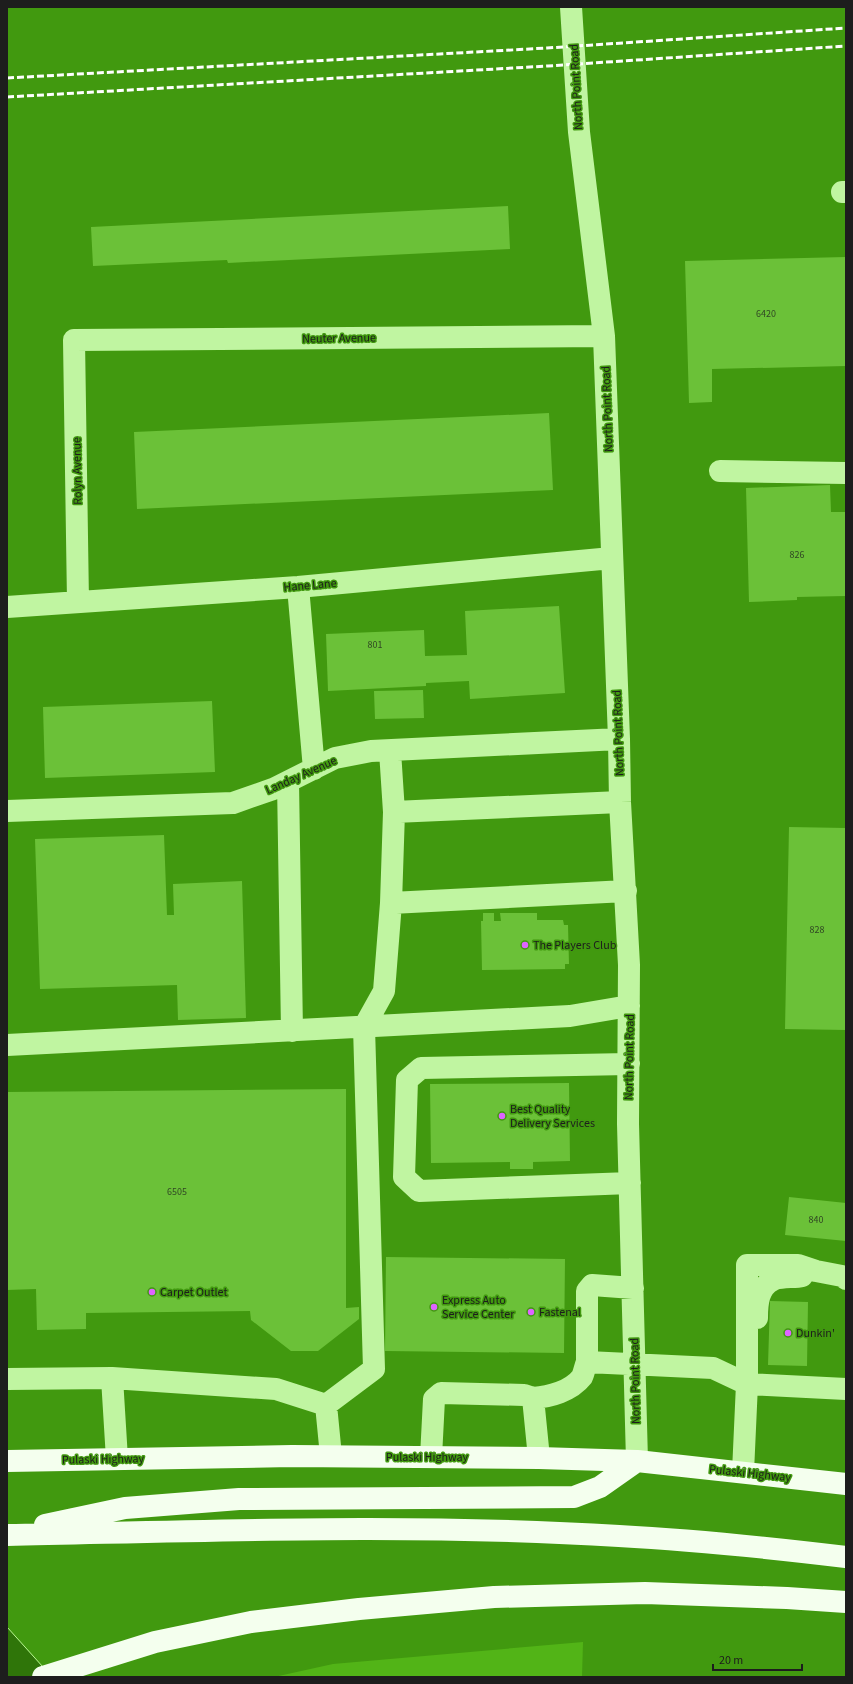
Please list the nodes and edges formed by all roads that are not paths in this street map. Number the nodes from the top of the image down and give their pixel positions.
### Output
1 (571, 7) edge
2 (604, 336) junction
3 (74, 340) joint
4 (720, 472) dead end
5 (846, 474) edge
6 (612, 558) junction
7 (298, 586) junction
8 (78, 602) junction
9 (7, 607) edge
10 (619, 739) junction
11 (390, 751) junction
12 (314, 769) junction
13 (288, 782) junction
14 (620, 802) junction
15 (7, 811) edge
16 (394, 812) junction
17 (626, 891) junction
18 (391, 903) junction
19 (629, 1006) junction
20 (364, 1027) junction
21 (292, 1030) junction
22 (7, 1045) edge
23 (628, 1064) junction
24 (630, 1184) junction
25 (816, 1271) junction
26 (846, 1279) edge
27 (633, 1288) junction
28 (587, 1362) junction
29 (634, 1364) junction
30 (747, 1374) junction
31 (112, 1378) junction
32 (7, 1379) edge
33 (846, 1389) edge
34 (533, 1398) junction
35 (326, 1405) junction
36 (331, 1456) junction
37 (431, 1457) junction
38 (539, 1458) junction
39 (117, 1459) junction
40 (7, 1461) edge
41 (637, 1461) junction
42 (744, 1472) junction
43 (846, 1484) edge
44 (7, 1534) edge
45 (846, 1557) edge
46 (846, 1602) edge
47 (43, 1677) edge

1 - 2 street, North Point Road
2 - 3 street, Neuter Avenue
2 - 6 street, North Point Road
3 - 8 street, Rolyn Avenue
4 - 5 street
6 - 7 street, Hane Lane
6 - 10 street, North Point Road
7 - 8 street, Hane Lane
7 - 12 street
8 - 9 street, Hane Lane
10 - 11 street, Landay Avenue
10 - 14 street, North Point Road
11 - 12 street, Landay Avenue
11 - 16 street
12 - 13 street, Landay Avenue
13 - 15 street, Landay Avenue
13 - 21 street
14 - 16 street
14 - 17 street, North Point Road
16 - 18 street
17 - 18 street
17 - 19 street, North Point Road
18 - 20 street
19 - 20 street
19 - 23 street, North Point Road
20 - 21 street
20 - 35 street
21 - 22 street
23 - 24 street, North Point Road
23 - 24 street
24 - 27 street, North Point Road
25 - 26 street
25 - 30 street
25 - 30 street
27 - 28 street
27 - 29 street, North Point Road
28 - 29 street
28 - 34 street
29 - 30 street
29 - 41 street, North Point Road
30 - 33 street
30 - 42 street
31 - 32 street
31 - 35 street
31 - 39 street
34 - 37 street
34 - 38 street
35 - 36 street
36 - 37 main road, Pulaski Highway
36 - 39 main road, Pulaski Highway
37 - 38 main road, Pulaski Highway
38 - 41 main road, Pulaski Highway
39 - 40 main road, Pulaski Highway
41 - 42 main road, Pulaski Highway
41 - 44 main road
42 - 43 main road, Pulaski Highway
44 - 45 main road
46 - 47 main road

